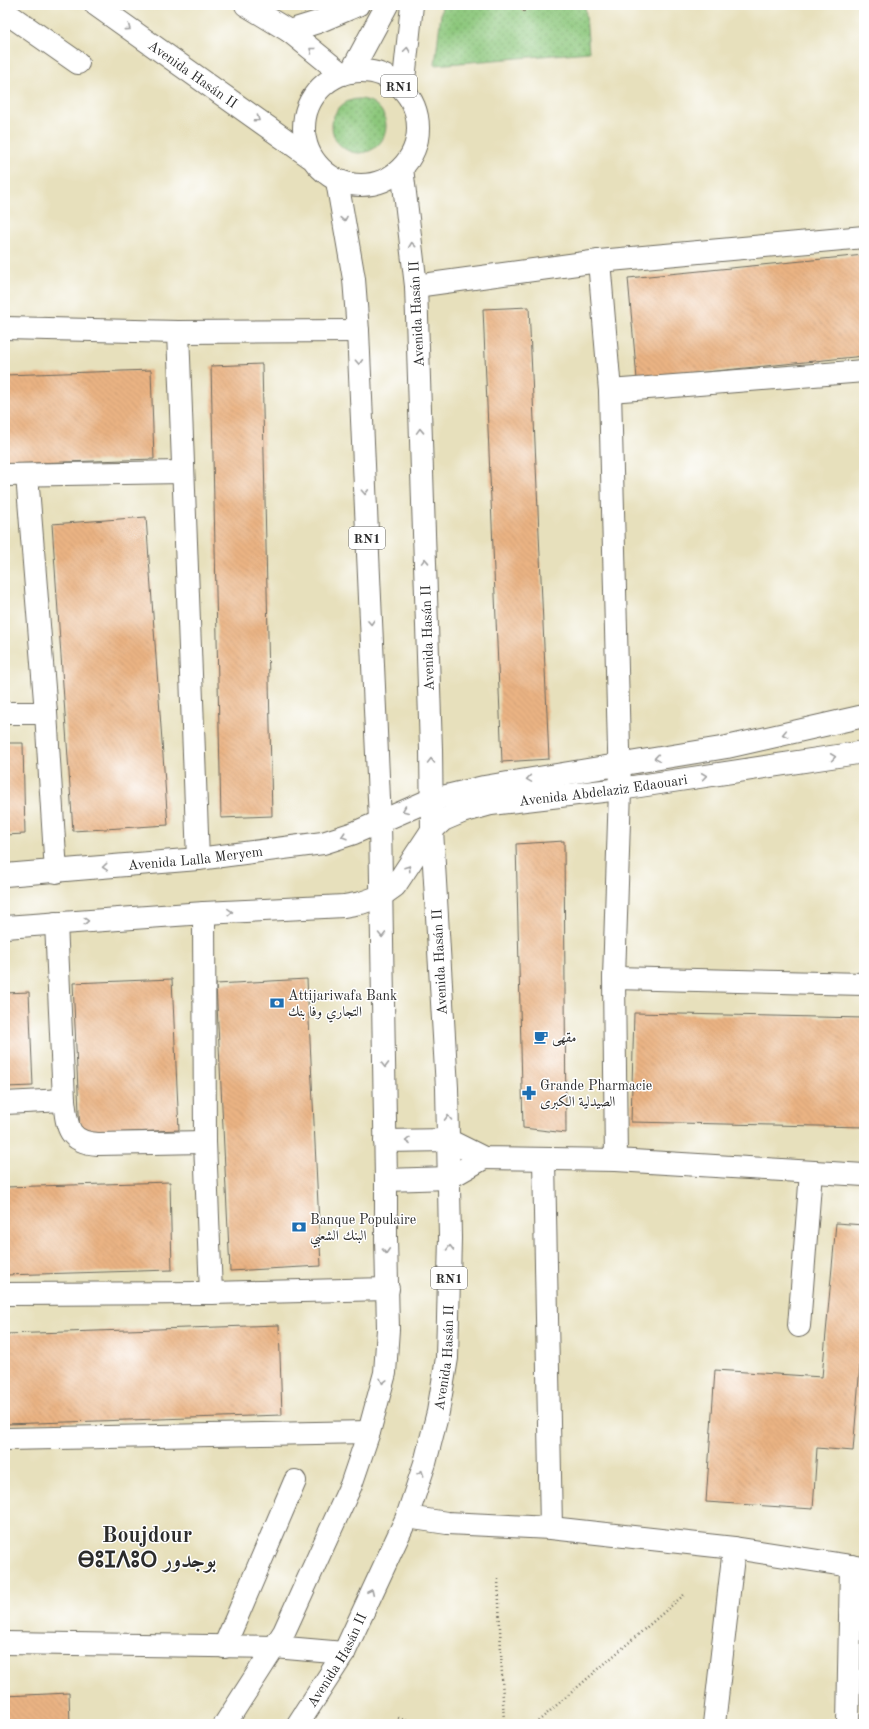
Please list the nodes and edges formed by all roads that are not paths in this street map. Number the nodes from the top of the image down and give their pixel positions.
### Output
1 (96, 5) edge
2 (246, 5) edge
3 (358, 5) edge
4 (387, 5) edge
5 (412, 5) edge
6 (5, 12) edge
7 (289, 31) junction
8 (78, 63) dead end
9 (347, 73) junction
10 (403, 89) junction
11 (310, 157) junction
12 (402, 168) junction
13 (337, 181) junction
14 (864, 238) edge
15 (600, 261) junction
16 (416, 286) junction
17 (5, 328) edge
18 (358, 331) junction
19 (178, 332) junction
20 (864, 371) edge
21 (610, 390) junction
22 (183, 472) junction
23 (27, 475) junction
24 (5, 476) edge
25 (5, 713) edge
26 (46, 713) junction
27 (864, 716) edge
28 (864, 752) edge
29 (619, 764) junction
30 (620, 789) junction
31 (430, 800) junction
32 (380, 821) junction
33 (432, 830) junction
34 (198, 859) junction
35 (56, 872) junction
36 (5, 875) edge
37 (381, 896) junction
38 (204, 913) junction
39 (56, 923) junction
40 (5, 927) edge
41 (614, 978) junction
42 (864, 984) edge
43 (64, 1100) junction
44 (5, 1102) edge
45 (448, 1140) junction
46 (385, 1141) junction
47 (205, 1142) junction
48 (484, 1158) junction
49 (544, 1160) junction
50 (616, 1160) junction
51 (811, 1172) junction
52 (864, 1175) edge
53 (449, 1178) junction
54 (386, 1180) junction
55 (388, 1288) junction
56 (211, 1292) junction
57 (5, 1294) edge
58 (799, 1326) dead end
59 (369, 1432) junction
60 (5, 1438) edge
61 (294, 1481) dead end
62 (407, 1517) junction
63 (550, 1528) junction
64 (734, 1548) junction
65 (858, 1567) edge
66 (5, 1642) edge
67 (224, 1647) junction
68 (275, 1647) junction
69 (344, 1652) junction
70 (225, 1724) edge
71 (298, 1724) edge
72 (714, 1724) edge
73 (848, 1724) edge

1 -> 11 street, Avenida Hasán II / RN1
2 - 7 street
3 - 7 street
4 - 9 street
10 -> 5 street
6 - 8 street
9 -> 7 street
9 - 10 street, RN1
9 - 11 street, RN1
10 - 12 street, RN1
11 - 13 street, RN1
12 - 13 street, RN1
16 -> 12 street, Avenida Hasán II / RN1
13 -> 18 street, RN1
14 - 15 street
15 - 16 street
15 - 21 street
31 -> 16 street, Avenida Hasán II / RN1
17 - 19 street
18 - 19 street
18 -> 32 street, RN1
19 - 22 street
20 - 21 street
21 - 29 street
22 - 23 street
22 - 34 street
23 - 24 street
23 - 26 street
25 - 26 street
26 - 35 street
27 -> 29 street, Avenida Abdelaziz Edaouari
30 -> 28 street, Avenida Abdelaziz Edaouari
29 - 30 street
29 -> 31 street, Avenida Abdelaziz Edaouari
30 - 33 street, Avenida Abdelaziz Edaouari
30 - 41 street
31 -> 32 street, Avenida Abdelaziz Edaouari
31 - 33 street, Avenida Hasán II / RN1
32 -> 34 street, Avenida Lalla Meryem
32 - 37 street, RN1
37 -> 33 street, Avenida Abdelaziz Edaouari
45 -> 33 street, Avenida Hasán II / RN1
34 -> 35 street, Avenida Lalla Meryem
35 - 36 street, Avenida Lalla Meryem
38 -> 37 street
37 -> 46 street, RN1
39 -> 38 street
38 - 47 street
39 - 40 street
39 - 43 street
41 - 42 street
41 - 50 street
43 - 44 street
43 - 47 street
45 -> 46 street
45 - 48 street
45 - 53 street, Avenida Hasán II / RN1
46 - 54 street, RN1
47 - 56 street
48 - 49 street
48 - 53 street
49 - 50 street
49 - 63 street
50 - 51 street
51 - 52 street
51 - 58 street
53 - 54 street
62 -> 53 street, Avenida Hasán II / RN1
54 -> 55 street, RN1
55 - 56 street
55 -> 59 street, RN1
56 - 57 street
59 - 60 street
59 - 68 street, RN1
61 - 67 street
62 - 63 street
69 -> 62 street, Avenida Hasán II / RN1
63 - 64 street
64 - 65 street
64 - 72 street
65 - 73 street
66 - 67 street
67 - 68 street
68 - 69 street
68 - 70 street, RN1
69 - 71 street, Avenida Hasán II / RN1

